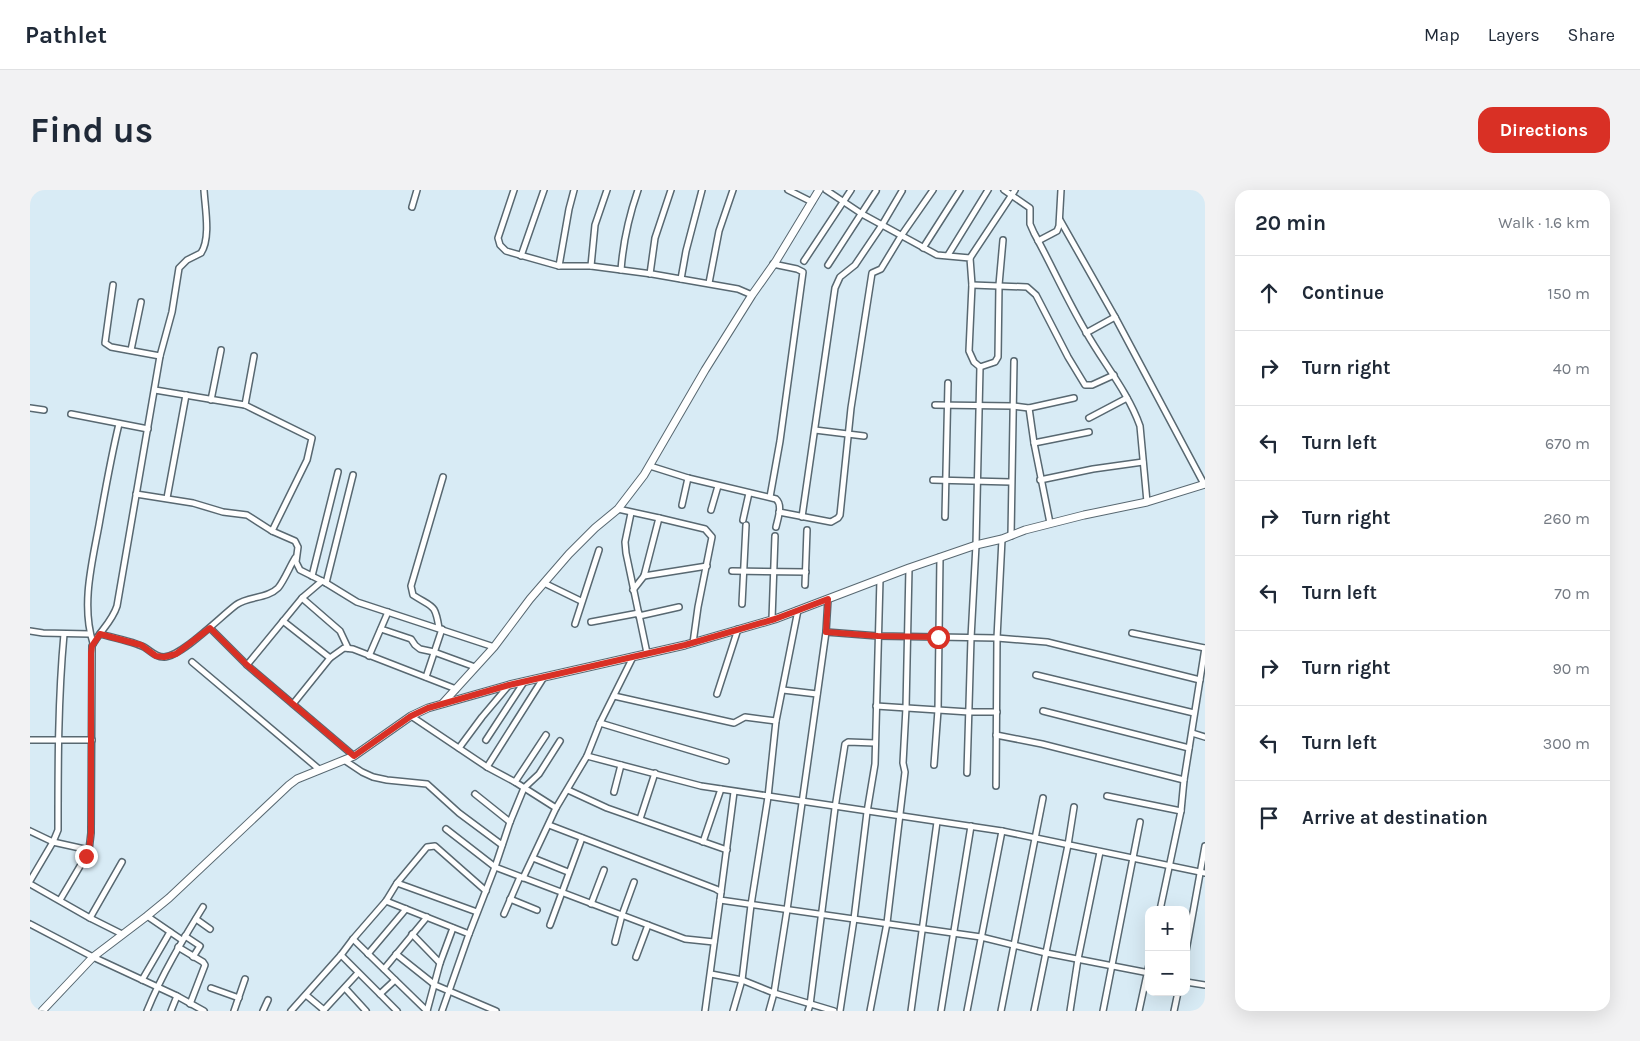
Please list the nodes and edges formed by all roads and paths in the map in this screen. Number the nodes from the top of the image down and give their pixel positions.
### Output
1 (204, 190) edge
2 (417, 190) edge
3 (514, 190) edge
4 (544, 190) edge
5 (574, 190) edge
6 (607, 190) edge
7 (638, 190) edge
8 (671, 190) edge
9 (702, 190) edge
10 (733, 190) edge
11 (789, 190) edge
12 (819, 190) edge
13 (826, 190) edge
14 (851, 190) edge
15 (933, 190) edge
16 (960, 190) edge
17 (988, 190) edge
18 (1004, 190) edge
19 (1015, 190) edge
20 (1061, 190) edge
21 (876, 191) edge
22 (902, 191) dead end
23 (1012, 196) junction
24 (812, 202) junction
25 (843, 202) junction
26 (412, 206) dead end
27 (862, 214) junction
28 (1060, 220) junction
29 (882, 225) junction
30 (901, 236) junction
31 (1003, 240) dead end
32 (1038, 241) junction
33 (924, 248) junction
34 (948, 255) junction
35 (521, 256) junction
36 (970, 258) junction
37 (804, 261) dead end
38 (774, 264) junction
39 (828, 265) dead end
40 (559, 266) junction
41 (591, 266) junction
42 (621, 270) junction
43 (650, 274) junction
44 (681, 280) junction
45 (709, 283) junction
46 (113, 285) dead end
47 (972, 285) junction
48 (999, 285) junction
49 (752, 295) junction
50 (141, 302) dead end
51 (1115, 317) junction
52 (1086, 333) junction
53 (130, 350) junction
54 (222, 350) dead end
55 (160, 356) junction
56 (254, 356) dead end
57 (1014, 361) dead end
58 (980, 367) junction
59 (1114, 375) junction
60 (948, 382) dead end
61 (156, 390) junction
62 (186, 395) junction
63 (1074, 398) dead end
64 (1127, 398) junction
65 (211, 400) junction
66 (245, 405) junction
67 (935, 405) dead end
68 (947, 406) junction
69 (1013, 406) junction
70 (980, 407) junction
71 (30, 408) edge
72 (1029, 408) junction
73 (44, 410) dead end
74 (71, 414) dead end
75 (1089, 418) dead end
76 (119, 424) junction
77 (148, 429) junction
78 (815, 430) junction
79 (1089, 432) dead end
80 (848, 435) junction
81 (864, 436) dead end
82 (1034, 443) junction
83 (1143, 462) junction
84 (650, 466) junction
85 (338, 472) dead end
86 (352, 474) dead end
87 (443, 477) dead end
88 (688, 478) junction
89 (933, 480) dead end
90 (945, 480) junction
91 (1040, 480) junction
92 (977, 482) junction
93 (1011, 482) junction
94 (1205, 484) edge
95 (718, 486) junction
96 (749, 493) junction
97 (136, 494) junction
98 (770, 497) junction
99 (167, 498) junction
100 (1147, 502) junction
101 (682, 505) dead end
102 (618, 509) junction
103 (711, 510) dead end
104 (779, 512) junction
105 (631, 513) junction
106 (802, 517) junction
107 (945, 517) dead end
108 (659, 518) junction
109 (743, 520) dead end
110 (1050, 523) junction
111 (746, 525) dead end
112 (776, 526) dead end
113 (807, 530) dead end
114 (272, 531) junction
115 (776, 536) dead end
116 (1011, 536) junction
117 (1002, 539) junction
118 (976, 545) junction
119 (600, 550) dead end
120 (296, 557) junction
121 (940, 557) junction
122 (707, 566) junction
123 (910, 568) junction
124 (732, 571) dead end
125 (744, 571) junction
126 (774, 572) junction
127 (806, 572) junction
128 (312, 576) junction
129 (644, 576) junction
130 (880, 579) junction
131 (324, 582) junction
132 (544, 583) junction
133 (806, 585) dead end
134 (633, 590) junction
135 (302, 598) junction
136 (828, 599) junction
137 (581, 601) junction
138 (742, 604) dead end
139 (679, 607) dead end
140 (798, 610) junction
141 (388, 612) junction
142 (639, 614) junction
143 (283, 620) junction
144 (772, 620) junction
145 (591, 622) dead end
146 (575, 624) dead end
147 (210, 628) junction
148 (381, 629) junction
149 (440, 629) junction
150 (738, 629) junction
151 (30, 631) edge
152 (826, 632) junction
153 (1132, 633) dead end
154 (64, 634) junction
155 (90, 634) junction
156 (100, 634) junction
157 (878, 636) junction
158 (907, 636) junction
159 (938, 637) junction
160 (971, 638) junction
161 (997, 638) junction
162 (94, 643) junction
163 (692, 643) junction
164 (494, 647) junction
165 (348, 648) junction
166 (1205, 648) edge
167 (434, 652) junction
168 (647, 653) junction
169 (370, 656) junction
170 (633, 657) junction
171 (330, 658) junction
172 (192, 662) dead end
173 (247, 665) junction
174 (475, 667) junction
175 (1036, 676) dead end
176 (426, 677) junction
177 (544, 677) junction
178 (1200, 680) junction
179 (524, 681) junction
180 (509, 685) junction
181 (456, 689) junction
182 (782, 690) junction
183 (717, 694) dead end
184 (817, 694) junction
185 (614, 696) junction
186 (442, 703) junction
187 (294, 704) junction
188 (876, 706) junction
189 (906, 708) junction
190 (938, 710) junction
191 (1043, 711) dead end
192 (970, 712) junction
193 (997, 712) junction
194 (1194, 713) junction
195 (411, 716) junction
196 (776, 721) junction
197 (600, 723) junction
198 (1192, 733) junction
199 (546, 735) dead end
200 (996, 735) junction
201 (1205, 737) edge
202 (30, 740) edge
203 (92, 740) junction
204 (486, 740) dead end
205 (58, 741) junction
206 (560, 741) dead end
207 (876, 743) junction
208 (459, 748) junction
209 (1189, 748) junction
210 (354, 756) junction
211 (587, 756) junction
212 (344, 760) junction
213 (726, 761) dead end
214 (621, 765) junction
215 (934, 765) dead end
216 (487, 767) junction
217 (320, 770) junction
218 (655, 773) junction
219 (967, 773) dead end
220 (1184, 780) junction
221 (515, 782) junction
222 (996, 786) dead end
223 (524, 788) junction
224 (568, 790) junction
225 (721, 790) junction
226 (614, 792) dead end
227 (734, 792) junction
228 (475, 794) dead end
229 (1107, 796) dead end
230 (768, 797) junction
231 (1043, 798) dead end
232 (802, 802) junction
233 (1074, 807) dead end
234 (556, 808) junction
235 (835, 808) junction
236 (1181, 811) junction
237 (867, 812) junction
238 (900, 815) junction
239 (640, 819) junction
240 (510, 822) junction
241 (937, 822) junction
242 (1140, 822) dead end
243 (549, 825) junction
244 (971, 826) junction
245 (446, 829) dead end
246 (30, 831) edge
247 (1002, 831) junction
248 (582, 838) junction
249 (1035, 839) junction
250 (53, 842) junction
251 (704, 842) junction
252 (502, 845) junction
253 (1068, 845) junction
254 (1205, 846) edge
255 (89, 850) junction
256 (727, 850) junction
257 (1100, 852) junction
258 (533, 858) junction
259 (1132, 859) junction
260 (122, 862) dead end
261 (1169, 866) junction
262 (495, 867) junction
263 (604, 870) dead end
264 (568, 872) junction
265 (1202, 872) edge
266 (522, 877) junction
267 (30, 882) edge
268 (634, 882) dead end
269 (397, 883) junction
270 (486, 891) junction
271 (561, 892) junction
272 (721, 892) junction
273 (510, 899) junction
274 (60, 900) junction
275 (720, 900) junction
276 (386, 901) junction
277 (592, 904) junction
278 (751, 905) junction
279 (1161, 906) edge
280 (203, 907) dead end
281 (406, 909) junction
282 (537, 910) dead end
283 (787, 910) junction
284 (477, 912) junction
285 (504, 914) dead end
286 (821, 914) junction
287 (622, 915) junction
288 (147, 916) junction
289 (427, 917) junction
290 (90, 918) junction
291 (854, 918) junction
292 (196, 919) junction
293 (886, 923) junction
294 (30, 924) edge
295 (550, 925) dead end
296 (648, 925) junction
297 (453, 928) junction
298 (210, 929) dead end
299 (922, 929) junction
300 (1190, 931) edge
301 (170, 932) junction
302 (953, 932) junction
303 (122, 934) junction
304 (412, 934) junction
305 (469, 934) junction
306 (981, 937) junction
307 (184, 938) junction
308 (353, 939) junction
309 (615, 942) dead end
310 (714, 942) junction
311 (1014, 945) junction
312 (178, 947) junction
313 (1046, 953) junction
314 (368, 954) junction
315 (396, 954) junction
316 (341, 955) junction
317 (93, 957) junction
318 (193, 957) junction
319 (636, 957) dead end
320 (1078, 959) junction
321 (440, 963) junction
322 (1113, 966) junction
323 (384, 969) junction
324 (1145, 972) edge
325 (358, 973) junction
326 (711, 974) junction
327 (245, 979) dead end
328 (142, 980) junction
329 (395, 980) junction
330 (742, 980) junction
331 (1190, 983) edge
332 (435, 985) junction
333 (1145, 986) edge
334 (1205, 986) edge
335 (157, 987) junction
336 (211, 988) dead end
337 (345, 988) junction
338 (449, 992) junction
339 (774, 993) junction
340 (306, 994) junction
341 (380, 994) junction
342 (177, 996) junction
343 (1177, 996) edge
344 (239, 998) junction
345 (268, 1000) dead end
346 (810, 1004) junction
347 (192, 1007) edge
348 (482, 1008) edge
349 (395, 1010) edge
350 (42, 1011) edge
351 (147, 1011) edge
352 (171, 1011) edge
353 (204, 1011) edge
354 (234, 1011) edge
355 (264, 1011) edge
356 (291, 1011) edge
357 (324, 1011) edge
358 (366, 1011) edge
359 (427, 1011) edge
360 (442, 1011) edge
361 (496, 1011) edge
362 (705, 1011) edge
363 (733, 1011) edge
364 (769, 1011) edge
365 (808, 1011) edge
366 (834, 1011) edge
367 (840, 1011) edge
368 (870, 1011) edge
369 (911, 1011) edge
370 (941, 1011) edge
371 (967, 1011) edge
372 (1001, 1011) edge
373 (1034, 1011) edge
374 (1070, 1011) edge
375 (1103, 1011) edge
376 (1139, 1011) edge
377 (1174, 1011) edge

1 - 55 street
2 - 26 street
3 - 35 street
4 - 35 street
5 - 40 street
6 - 41 street
7 - 42 street
8 - 43 street
9 - 44 street
10 - 45 street
11 - 24 street
12 - 24 street
13 - 25 street
14 - 25 street
15 - 30 street
16 - 33 street
17 - 34 street
18 - 23 street
19 - 23 street
20 - 28 street
21 - 27 street
22 - 29 street
23 - 32 street
23 - 36 street
24 - 38 street
25 - 27 street
25 - 37 street
27 - 29 street
27 - 39 street
28 - 32 street
28 - 51 street
29 - 30 street
29 - 78 street
30 - 33 street
30 - 80 street
31 - 48 street
32 - 52 street
33 - 34 street
34 - 36 street
35 - 40 street
36 - 47 street
38 - 49 street
38 - 98 street
40 - 41 street
41 - 42 street
42 - 43 street
43 - 44 street
44 - 45 street
45 - 49 street
46 - 53 street
47 - 48 street
47 - 58 street
48 - 58 street
48 - 59 street
49 - 84 street
50 - 53 street
51 - 52 street
51 - 94 street
52 - 59 street
53 - 55 street
54 - 65 street
55 - 61 street
56 - 66 street
57 - 69 street
58 - 70 street
59 - 64 street
60 - 68 street
61 - 62 street
61 - 77 street
62 - 65 street
62 - 99 street
63 - 72 street
64 - 75 street
64 - 83 street
65 - 66 street
66 - 114 street
67 - 68 street
68 - 70 street
68 - 90 street
69 - 70 street
69 - 72 street
69 - 93 street
70 - 92 street
71 - 73 street
72 - 82 street
74 - 76 street
76 - 77 street
76 - 155 street
77 - 97 street
78 - 80 street
78 - 106 street
79 - 82 street
80 - 81 street
80 - 106 street
82 - 91 street
83 - 91 street
83 - 100 street
84 - 88 street
84 - 102 street
85 - 128 street
86 - 131 street
87 - 149 street
88 - 95 street
88 - 101 street
89 - 90 street
90 - 92 street
90 - 107 street
91 - 110 street
92 - 93 street
92 - 118 street
93 - 116 street
94 - 100 street
95 - 96 street
95 - 103 street
96 - 98 street
96 - 109 street
97 - 99 street
97 - 156 street
98 - 104 street
99 - 114 street
100 - 110 street
102 - 105 street
102 - 132 street
104 - 106 street
104 - 112 street
105 - 108 street
105 - 134 street
108 - 122 street
108 - 129 street
110 - 116 street
111 - 125 street
113 - 127 street
114 - 120 street
115 - 126 street
116 - 117 street
117 - 118 street
117 - 161 street
118 - 121 street
118 - 160 street
119 - 137 street
120 - 128 street
120 - 147 street
121 - 123 street
121 - 159 street
122 - 129 street
122 - 163 street
123 - 130 street
123 - 158 street
124 - 125 street
125 - 126 street
125 - 138 street
126 - 127 street
126 - 144 street
127 - 133 street
128 - 131 street
129 - 134 street
130 - 136 street
130 - 157 street
131 - 135 street
131 - 141 street
132 - 137 street
132 - 164 street
134 - 142 street
135 - 143 street
135 - 165 street
136 - 140 street
136 - 152 street
137 - 146 street
139 - 142 street
140 - 144 street
140 - 182 street
141 - 148 street
141 - 149 street
142 - 145 street
142 - 168 street
143 - 171 street
143 - 173 street
144 - 150 street
147 - 156 street
147 - 173 street
148 - 167 street
148 - 169 street
149 - 164 street
149 - 167 street
150 - 163 street
150 - 183 street
151 - 154 street
152 - 157 street
152 - 184 street
153 - 166 street
154 - 155 street
154 - 205 street
155 - 162 street
156 - 162 street
157 - 158 street
157 - 188 street
158 - 159 street
158 - 189 street
159 - 160 street
159 - 190 street
160 - 161 street
160 - 192 street
161 - 178 street
161 - 193 street
162 - 203 street
163 - 168 street
164 - 174 street
165 - 169 street
165 - 171 street
166 - 178 street
167 - 174 street
167 - 176 street
168 - 170 street
169 - 176 street
170 - 177 street
170 - 185 street
171 - 187 street
172 - 217 street
173 - 187 street
174 - 181 street
175 - 194 street
176 - 181 street
177 - 179 street
177 - 216 street
178 - 194 street
179 - 180 street
179 - 204 street
180 - 186 street
180 - 208 street
181 - 186 street
182 - 184 street
182 - 196 street
184 - 232 street
185 - 196 street
185 - 197 street
186 - 195 street
187 - 210 street
188 - 189 street
188 - 207 street
189 - 190 street
189 - 238 street
190 - 192 street
190 - 215 street
191 - 209 street
192 - 193 street
192 - 219 street
193 - 200 street
194 - 198 street
195 - 208 street
195 - 210 street
196 - 230 street
197 - 211 street
197 - 213 street
198 - 201 street
198 - 209 street
199 - 221 street
200 - 220 street
200 - 222 street
202 - 205 street
203 - 205 street
203 - 255 street
205 - 250 street
206 - 223 street
207 - 235 street
207 - 237 street
208 - 216 street
209 - 220 street
210 - 212 street
211 - 214 street
211 - 224 street
212 - 217 street
212 - 252 street
214 - 218 street
214 - 226 street
216 - 221 street
217 - 288 street
218 - 225 street
218 - 239 street
220 - 236 street
221 - 223 street
223 - 234 street
223 - 240 street
224 - 234 street
224 - 239 street
225 - 227 street
225 - 251 street
227 - 230 street
227 - 256 street
228 - 240 street
229 - 236 street
230 - 232 street
230 - 278 street
231 - 249 street
232 - 235 street
232 - 283 street
233 - 253 street
234 - 243 street
235 - 237 street
235 - 286 street
236 - 261 street
237 - 238 street
237 - 291 street
238 - 241 street
238 - 293 street
239 - 251 street
240 - 252 street
241 - 244 street
241 - 299 street
242 - 259 street
243 - 248 street
243 - 258 street
244 - 247 street
244 - 302 street
245 - 262 street
246 - 250 street
247 - 249 street
247 - 306 street
248 - 264 street
248 - 272 street
249 - 253 street
249 - 311 street
250 - 255 street
250 - 267 street
251 - 256 street
252 - 262 street
253 - 257 street
253 - 313 street
254 - 265 street
255 - 274 street
256 - 272 street
257 - 259 street
257 - 320 street
258 - 264 street
258 - 266 street
259 - 261 street
259 - 322 street
260 - 290 street
261 - 265 street
261 - 279 street
262 - 266 street
262 - 270 street
263 - 277 street
264 - 271 street
265 - 300 street
266 - 271 street
266 - 273 street
267 - 274 street
268 - 287 street
269 - 270 street
269 - 276 street
269 - 284 street
270 - 284 street
271 - 277 street
271 - 295 street
272 - 275 street
273 - 282 street
273 - 285 street
274 - 290 street
275 - 278 street
275 - 310 street
276 - 281 street
276 - 308 street
277 - 287 street
278 - 283 street
278 - 330 street
280 - 292 street
281 - 289 street
281 - 314 street
283 - 286 street
283 - 339 street
284 - 305 street
286 - 291 street
286 - 346 street
287 - 296 street
287 - 309 street
288 - 301 street
288 - 303 street
289 - 297 street
289 - 304 street
290 - 303 street
291 - 293 street
291 - 367 street
292 - 298 street
292 - 307 street
293 - 299 street
293 - 368 street
294 - 317 street
296 - 310 street
296 - 319 street
297 - 305 street
297 - 321 street
299 - 302 street
299 - 369 street
301 - 307 street
301 - 328 street
302 - 306 street
302 - 370 street
303 - 317 street
304 - 315 street
304 - 321 street
305 - 338 street
306 - 311 street
306 - 371 street
307 - 312 street
307 - 318 street
308 - 314 street
308 - 316 street
310 - 326 street
311 - 313 street
311 - 372 street
312 - 318 street
312 - 335 street
313 - 320 street
313 - 373 street
314 - 323 street
315 - 323 street
315 - 332 street
316 - 325 street
316 - 340 street
317 - 328 street
317 - 350 street
318 - 347 street
320 - 322 street
320 - 374 street
321 - 332 street
322 - 324 street
322 - 375 street
323 - 329 street
325 - 337 street
325 - 341 street
326 - 330 street
326 - 362 street
327 - 344 street
328 - 335 street
329 - 341 street
329 - 359 street
330 - 339 street
330 - 363 street
331 - 334 street
332 - 338 street
332 - 359 street
333 - 376 street
335 - 342 street
335 - 351 street
336 - 344 street
337 - 357 street
337 - 358 street
338 - 348 street
338 - 360 street
339 - 346 street
339 - 364 street
340 - 356 street
340 - 357 street
341 - 349 street
342 - 347 street
342 - 352 street
343 - 377 street
344 - 354 street
345 - 355 street
346 - 365 street
346 - 366 street
347 - 353 street
348 - 361 street

